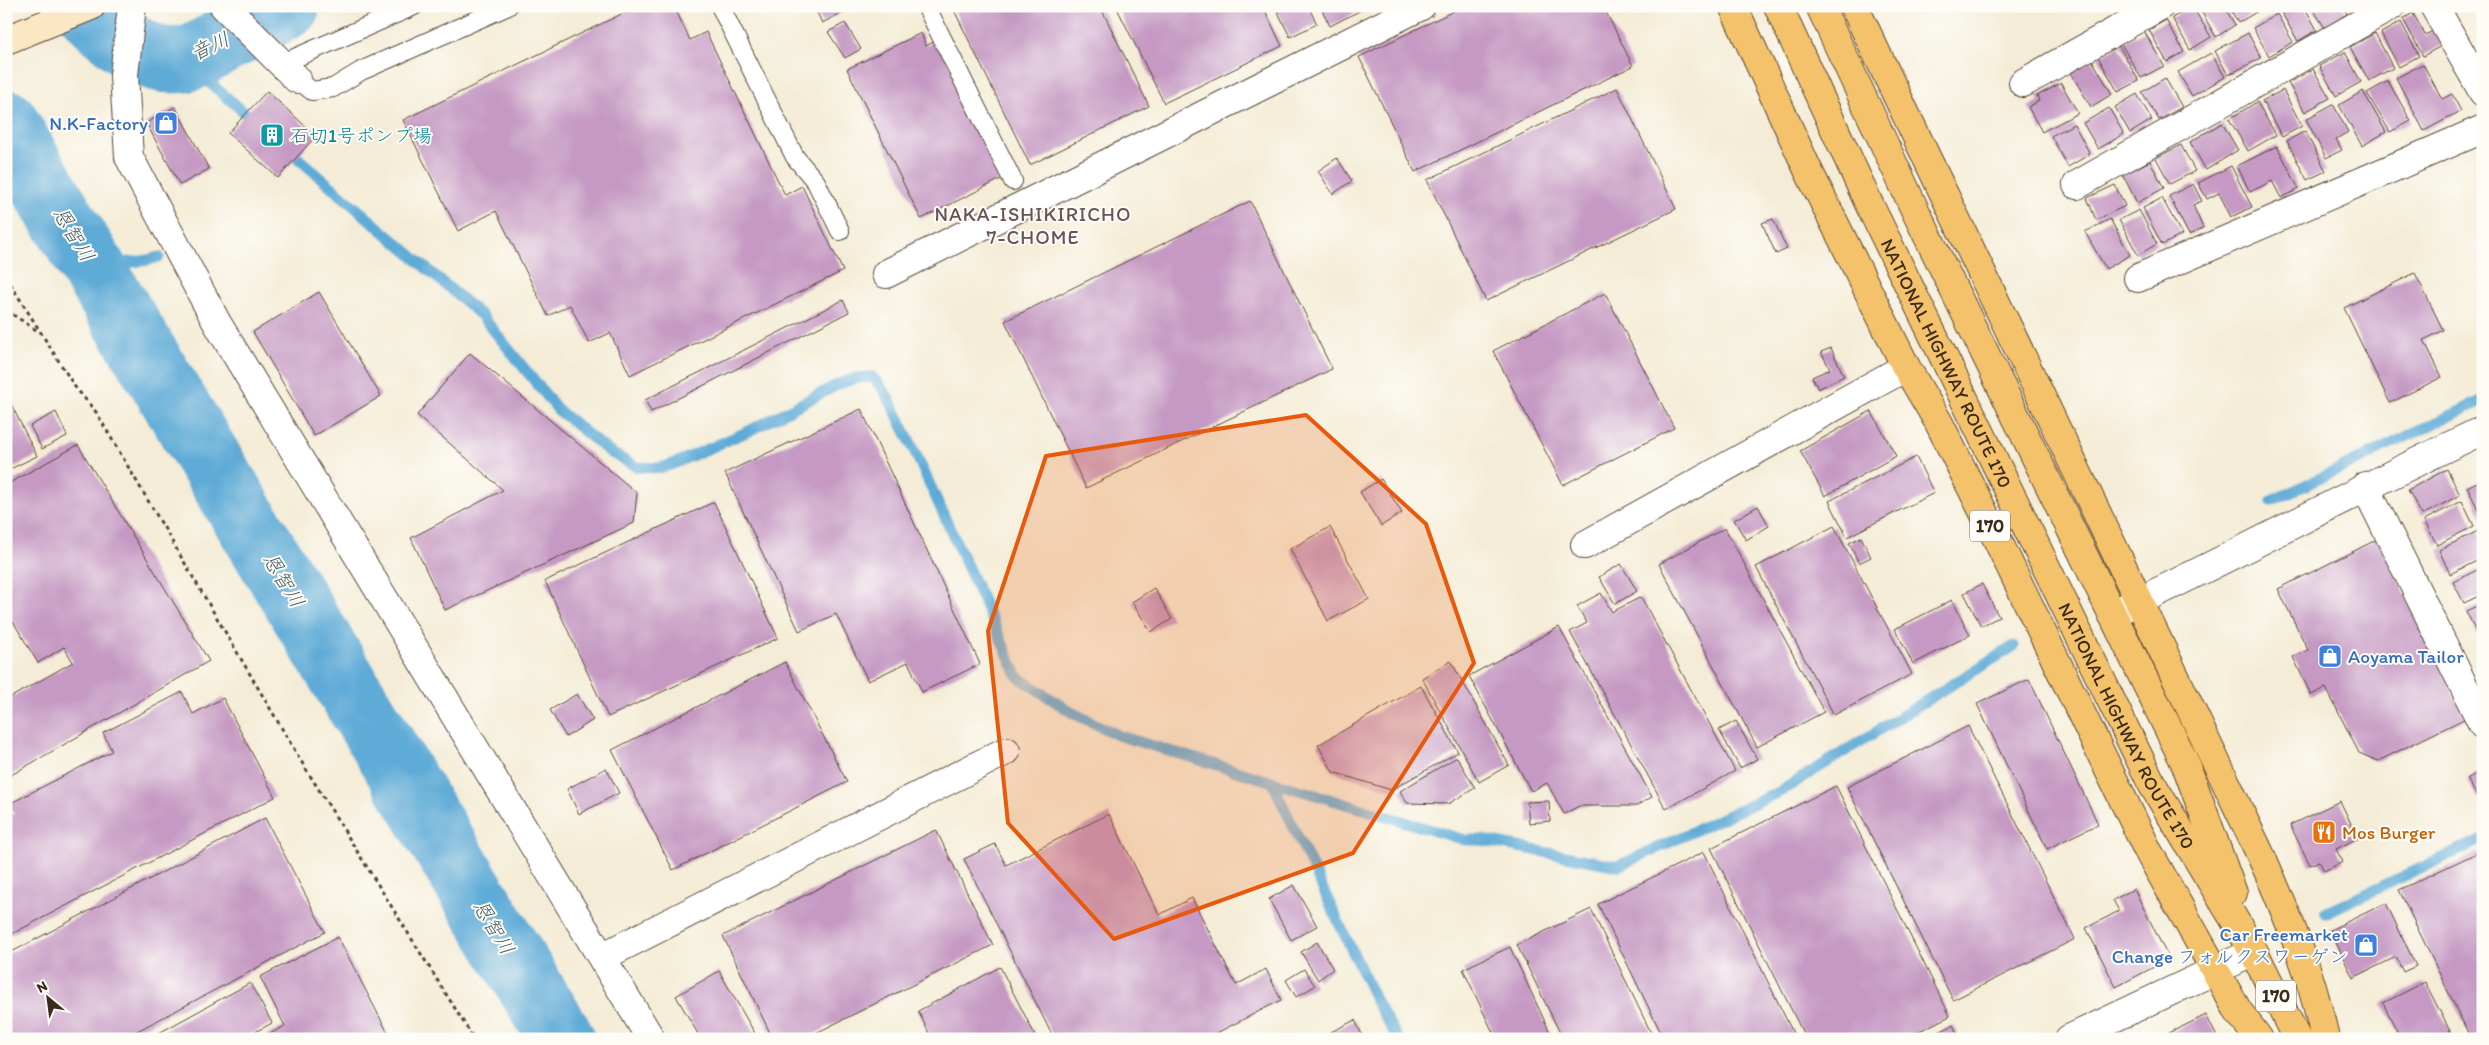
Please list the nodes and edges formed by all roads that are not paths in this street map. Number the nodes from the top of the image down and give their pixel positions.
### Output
1 (91, 6) edge
2 (132, 6) edge
3 (414, 6) edge
4 (508, 6) edge
5 (720, 6) edge
6 (926, 6) edge
7 (1421, 6) edge
8 (1733, 6) edge
9 (1778, 6) edge
10 (1820, 6) edge
11 (1854, 6) edge
12 (2160, 6) edge
13 (2391, 6) edge
14 (2434, 6) edge
15 (224, 7) edge
16 (2364, 13) edge
17 (6, 40) edge
18 (281, 63) junction
19 (2022, 83) dead end
20 (2483, 92) edge
21 (2483, 128) edge
22 (1013, 180) dead end
23 (2077, 185) dead end
24 (840, 231) dead end
25 (886, 274) dead end
26 (2138, 278) dead end
27 (1906, 367) junction
28 (2483, 430) edge
29 (2365, 486) junction
30 (1585, 545) dead end
31 (2138, 602) junction
32 (2112, 614) junction
33 (2483, 725) edge
34 (1006, 751) dead end
35 (2254, 952) junction
36 (602, 957) junction
37 (2215, 971) junction
38 (651, 1039) edge
39 (2069, 1039) edge
40 (2259, 1039) edge
41 (2298, 1039) edge
42 (2325, 1039) edge

1 - 17 main road
2 - 36 street
3 - 18 lane
4 - 18 lane
5 - 24 lane
6 - 22 lane
7 - 25 street
8 - 27 highway, 170
9 - 35 highway, NATIONAL HIGHWAY ROUTE 170 / 170
10 - 32 highway, NATIONAL HIGHWAY ROUTE 170 / 170
11 - 31 highway, 170
12 - 19 street
13 - 16 street
14 - 20 street
15 - 18 street
16 - 23 street
21 - 26 street
27 - 30 street
27 - 37 highway, 170
28 - 29 street
29 - 31 street
29 - 33 street
31 - 32 street
31 - 42 highway, 170
32 - 35 highway, NATIONAL HIGHWAY ROUTE 170 / 170
34 - 36 street
35 - 37 street
35 - 41 highway, NATIONAL HIGHWAY ROUTE 170 / 170
36 - 38 street
37 - 39 street
37 - 40 highway, 170

